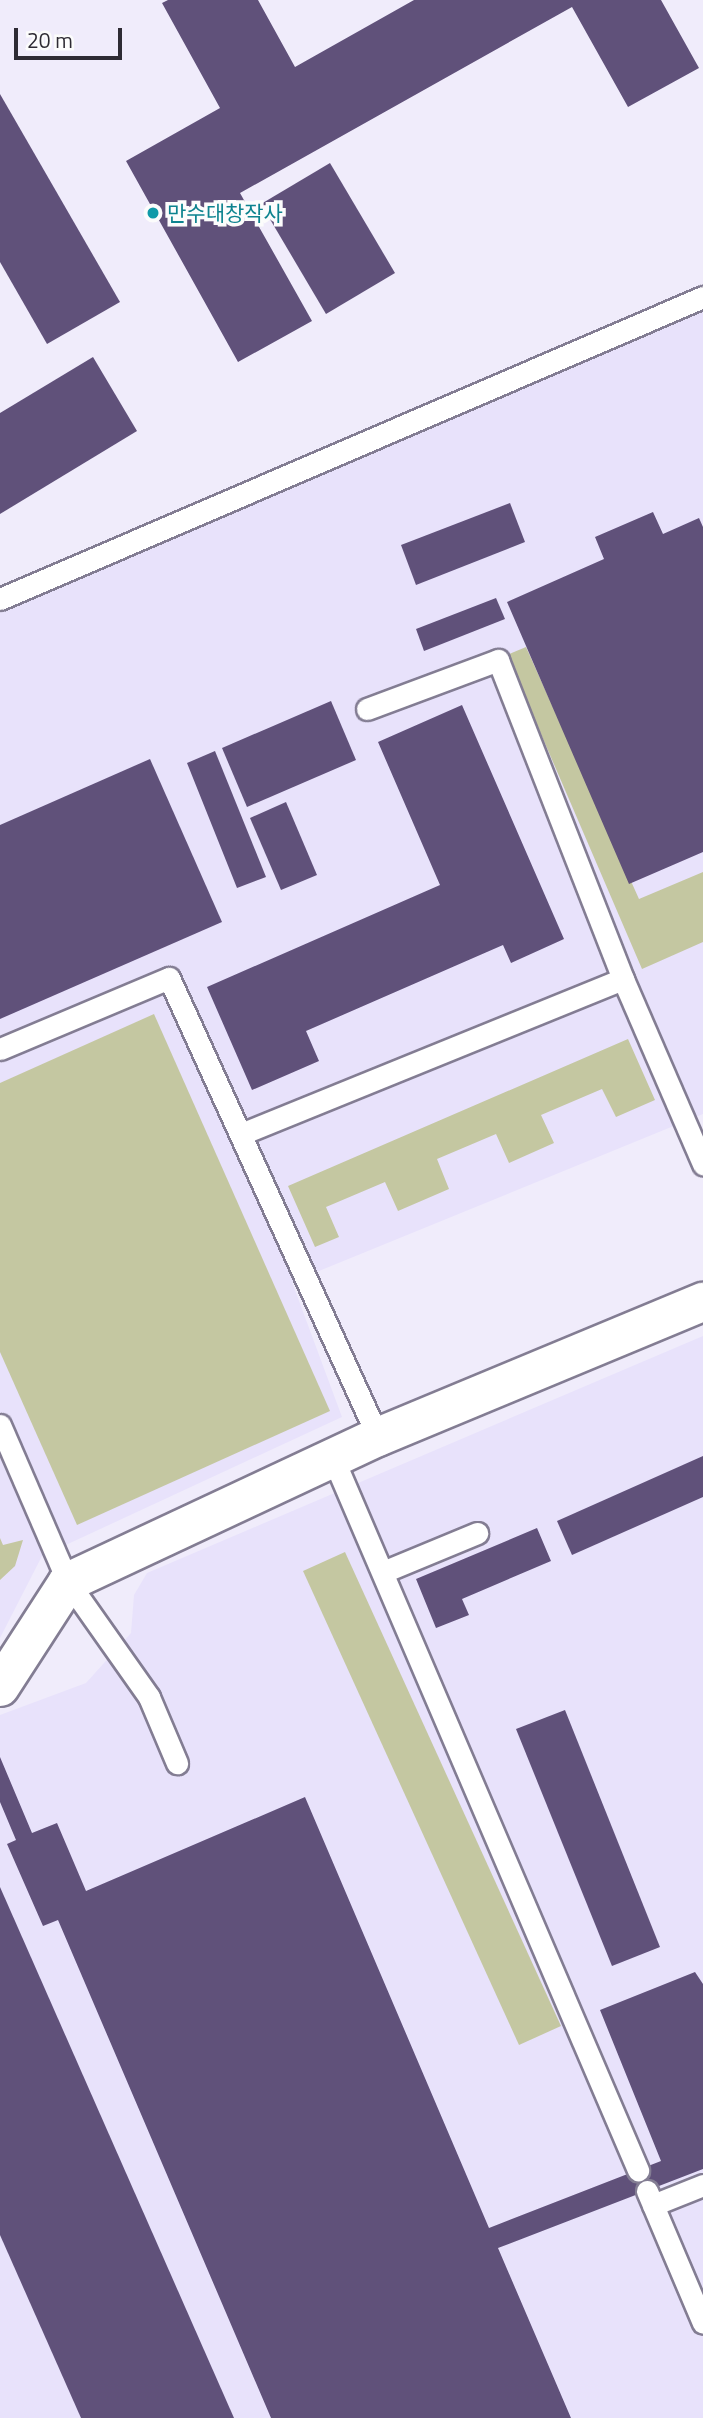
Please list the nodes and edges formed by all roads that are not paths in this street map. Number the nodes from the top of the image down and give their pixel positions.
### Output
1 (703, 297) edge
2 (0, 599) edge
3 (367, 709) dead end
4 (623, 979) junction
5 (0, 1049) edge
6 (241, 1134) junction
7 (703, 1164) edge
8 (703, 1302) edge
9 (0, 1425) edge
10 (378, 1437) junction
11 (333, 1458) junction
12 (477, 1533) dead end
13 (383, 1572) junction
14 (68, 1582) junction
15 (0, 1687) edge
16 (177, 1763) dead end
17 (638, 2170) dead end
18 (703, 2185) edge
19 (703, 2323) edge

1 - 2 lane
3 - 4 lane
4 - 6 lane
4 - 7 lane
5 - 6 lane
6 - 10 lane
8 - 10 street
9 - 14 lane
10 - 11 street
11 - 13 lane
11 - 14 street
12 - 13 lane
13 - 17 lane
14 - 15 street
14 - 16 lane
18 - 19 lane

